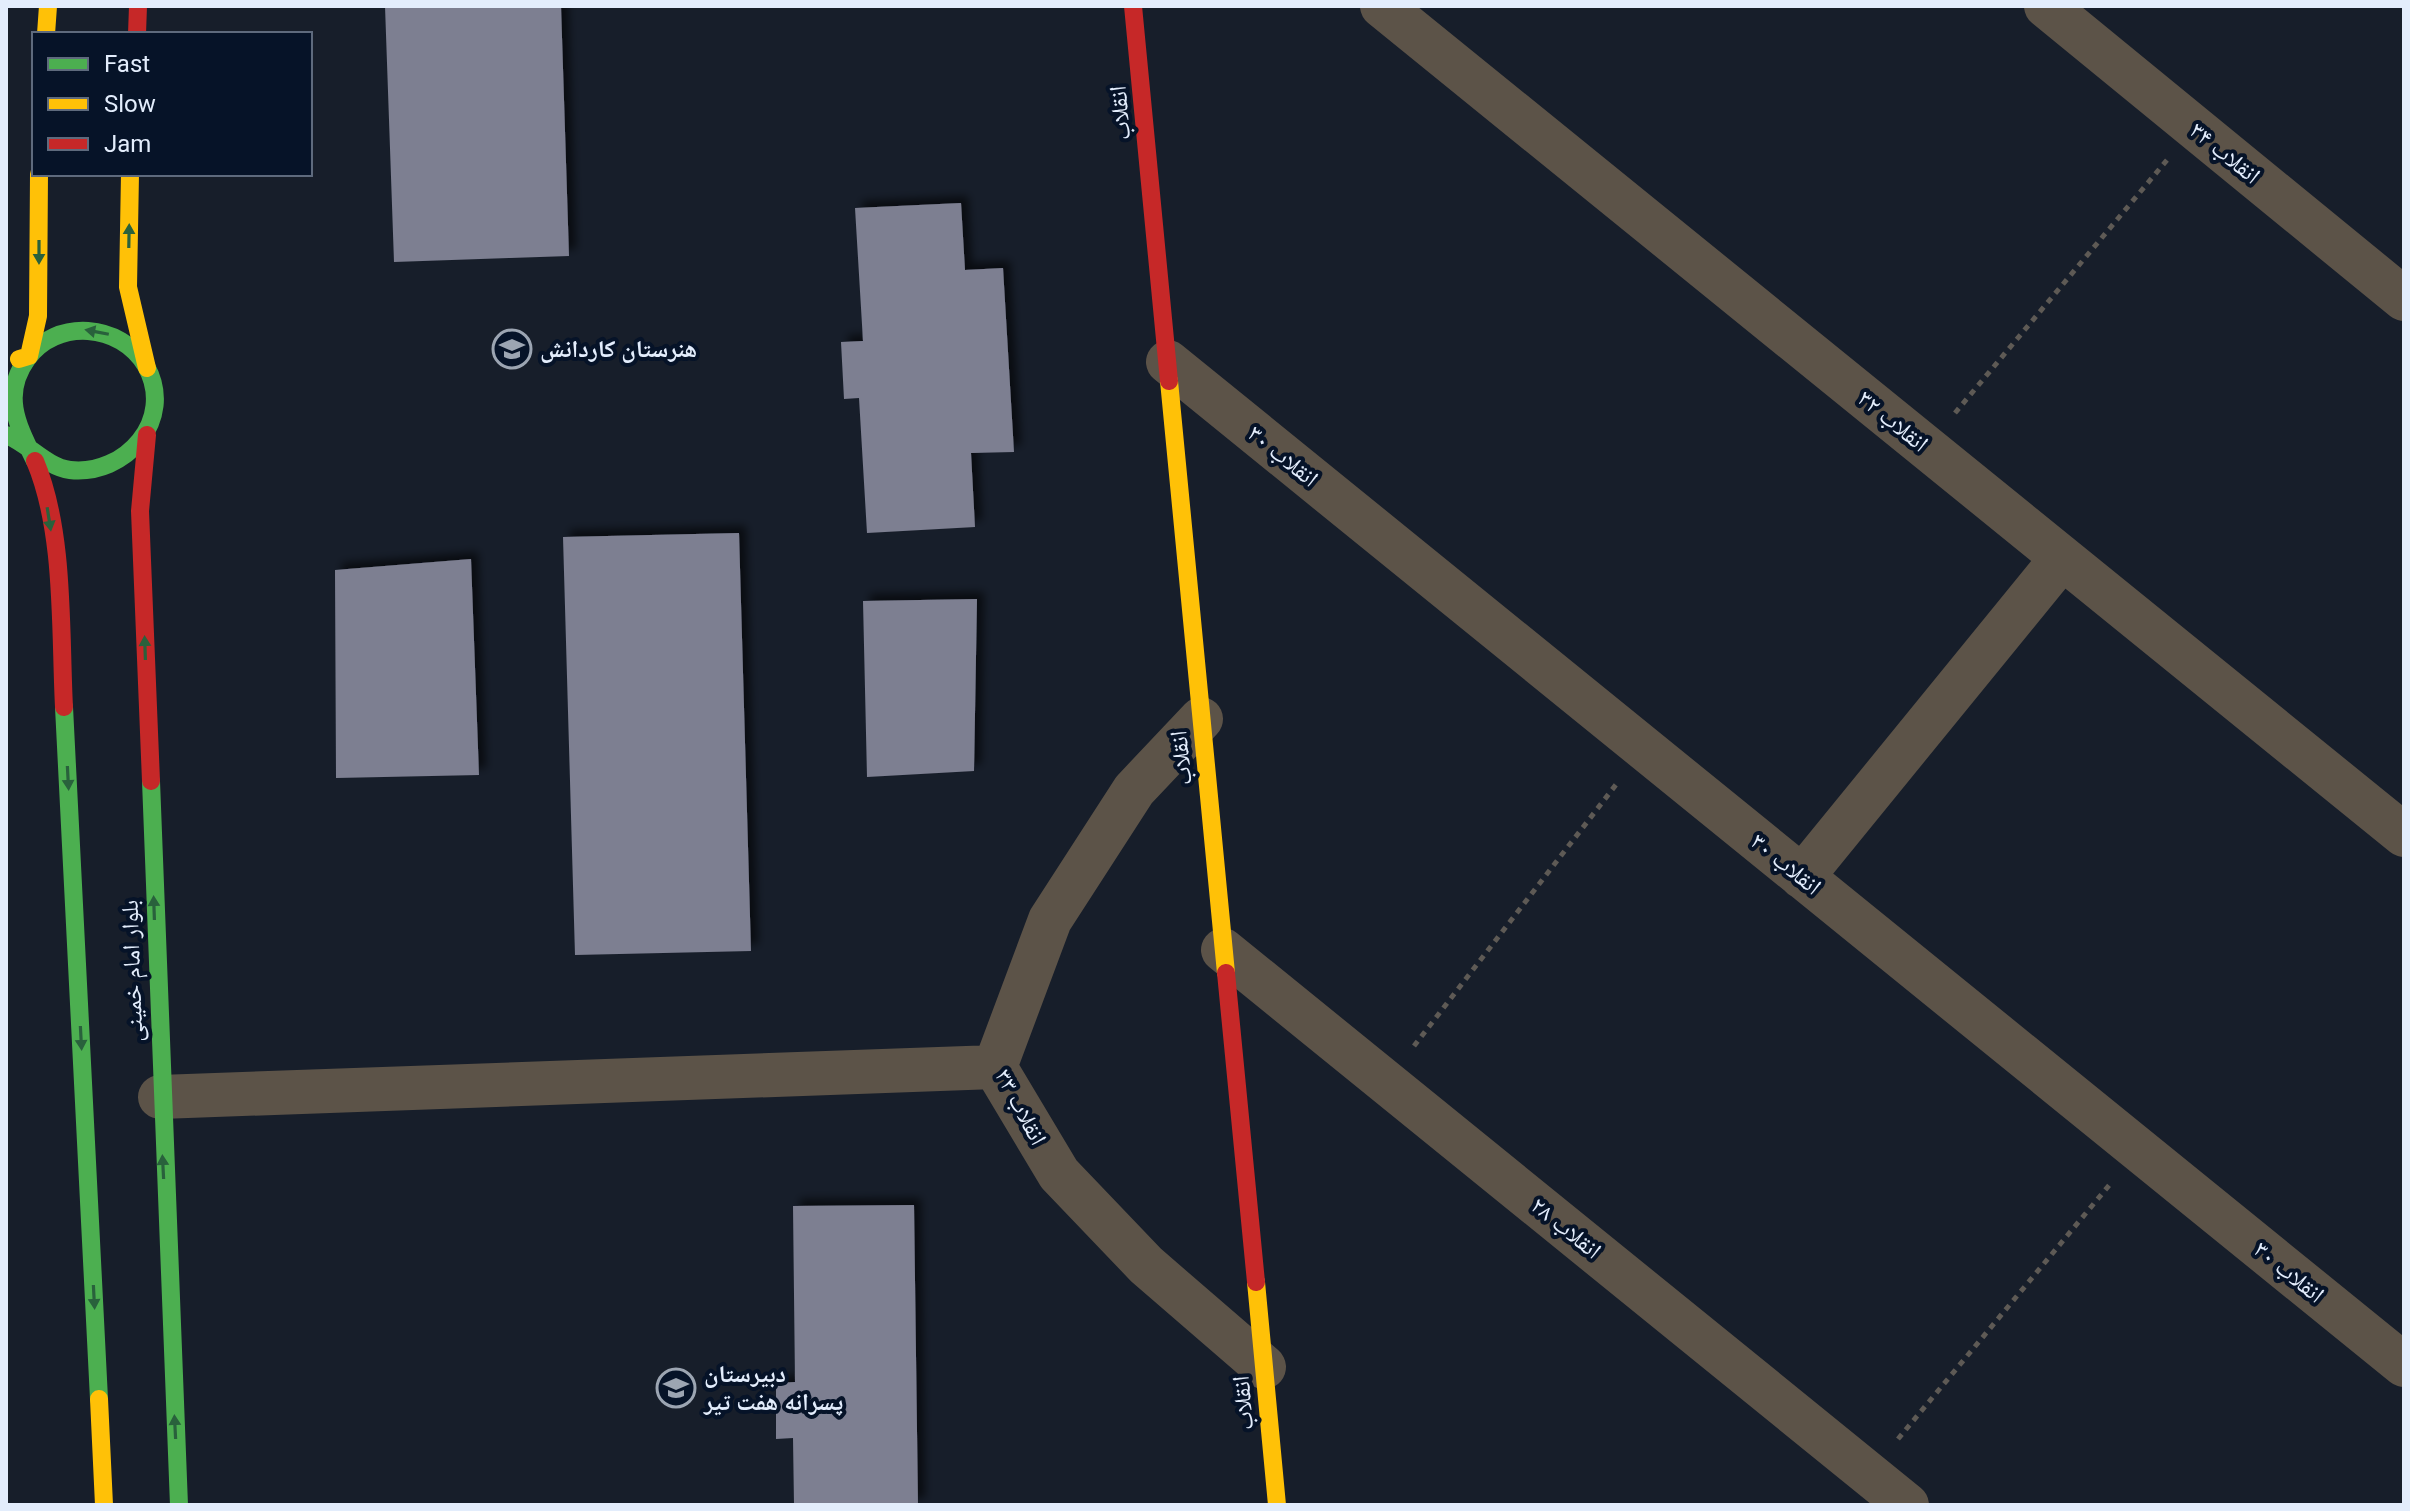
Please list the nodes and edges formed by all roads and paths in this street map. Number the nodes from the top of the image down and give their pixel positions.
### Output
1 (48, 6) edge
2 (138, 6) edge
3 (1133, 6) edge
4 (1382, 6) edge
5 (2046, 6) edge
6 (46, 32) edge
7 (137, 32) edge
8 (2194, 127) junction
9 (39, 176) edge
10 (130, 176) edge
11 (2404, 299) edge
12 (29, 356) junction
13 (1168, 362) junction
14 (6, 364) edge
15 (147, 368) junction
16 (6, 435) edge
17 (147, 435) junction
18 (28, 444) junction
19 (1926, 448) junction
20 (2062, 558) junction
21 (1201, 719) junction
22 (1644, 748) junction
23 (2404, 835) edge
24 (1802, 877) junction
25 (1223, 950) junction
26 (995, 1067) junction
27 (1386, 1082) junction
28 (160, 1097) junction
29 (2139, 1150) junction
30 (2404, 1365) edge
31 (1264, 1367) junction
32 (1869, 1474) junction
33 (104, 1505) edge
34 (179, 1505) edge
35 (1277, 1505) edge
36 (1907, 1505) edge

1 - 6 main road
2 - 7 main road
3 - 13 main road, انقلاب
4 - 19 street, انقلاب ۳۲
5 - 8 street, انقلاب ۳۴
8 - 11 street, انقلاب ۳۴
8 - 19 path
9 -> 12 main road
15 -> 10 main road
12 - 14 main road
15 -> 12 main road
12 - 18 main road
13 - 21 main road, انقلاب
13 - 22 street, انقلاب ۳۰
15 - 17 main road
16 - 18 main road
17 - 18 main road
28 -> 17 main road, بلوار امام خمینی
18 -> 33 main road
19 - 20 street, انقلاب ۳۲
20 - 23 street, انقلاب ۳۲
20 - 24 street
21 - 25 main road, انقلاب
21 - 26 street, انقلاب ۳۳
22 - 24 street, انقلاب ۳۰
22 - 27 path
24 - 29 street, انقلاب ۳۰
25 - 27 street, انقلاب ۲۸
25 - 31 main road, انقلاب
26 - 28 street
26 - 31 street, انقلاب ۳۳
27 - 32 street, انقلاب ۲۸
34 -> 28 main road, بلوار امام خمینی
29 - 30 street, انقلاب ۳۰
29 - 32 path
31 - 35 main road, انقلاب
32 - 36 street, انقلاب ۲۸

